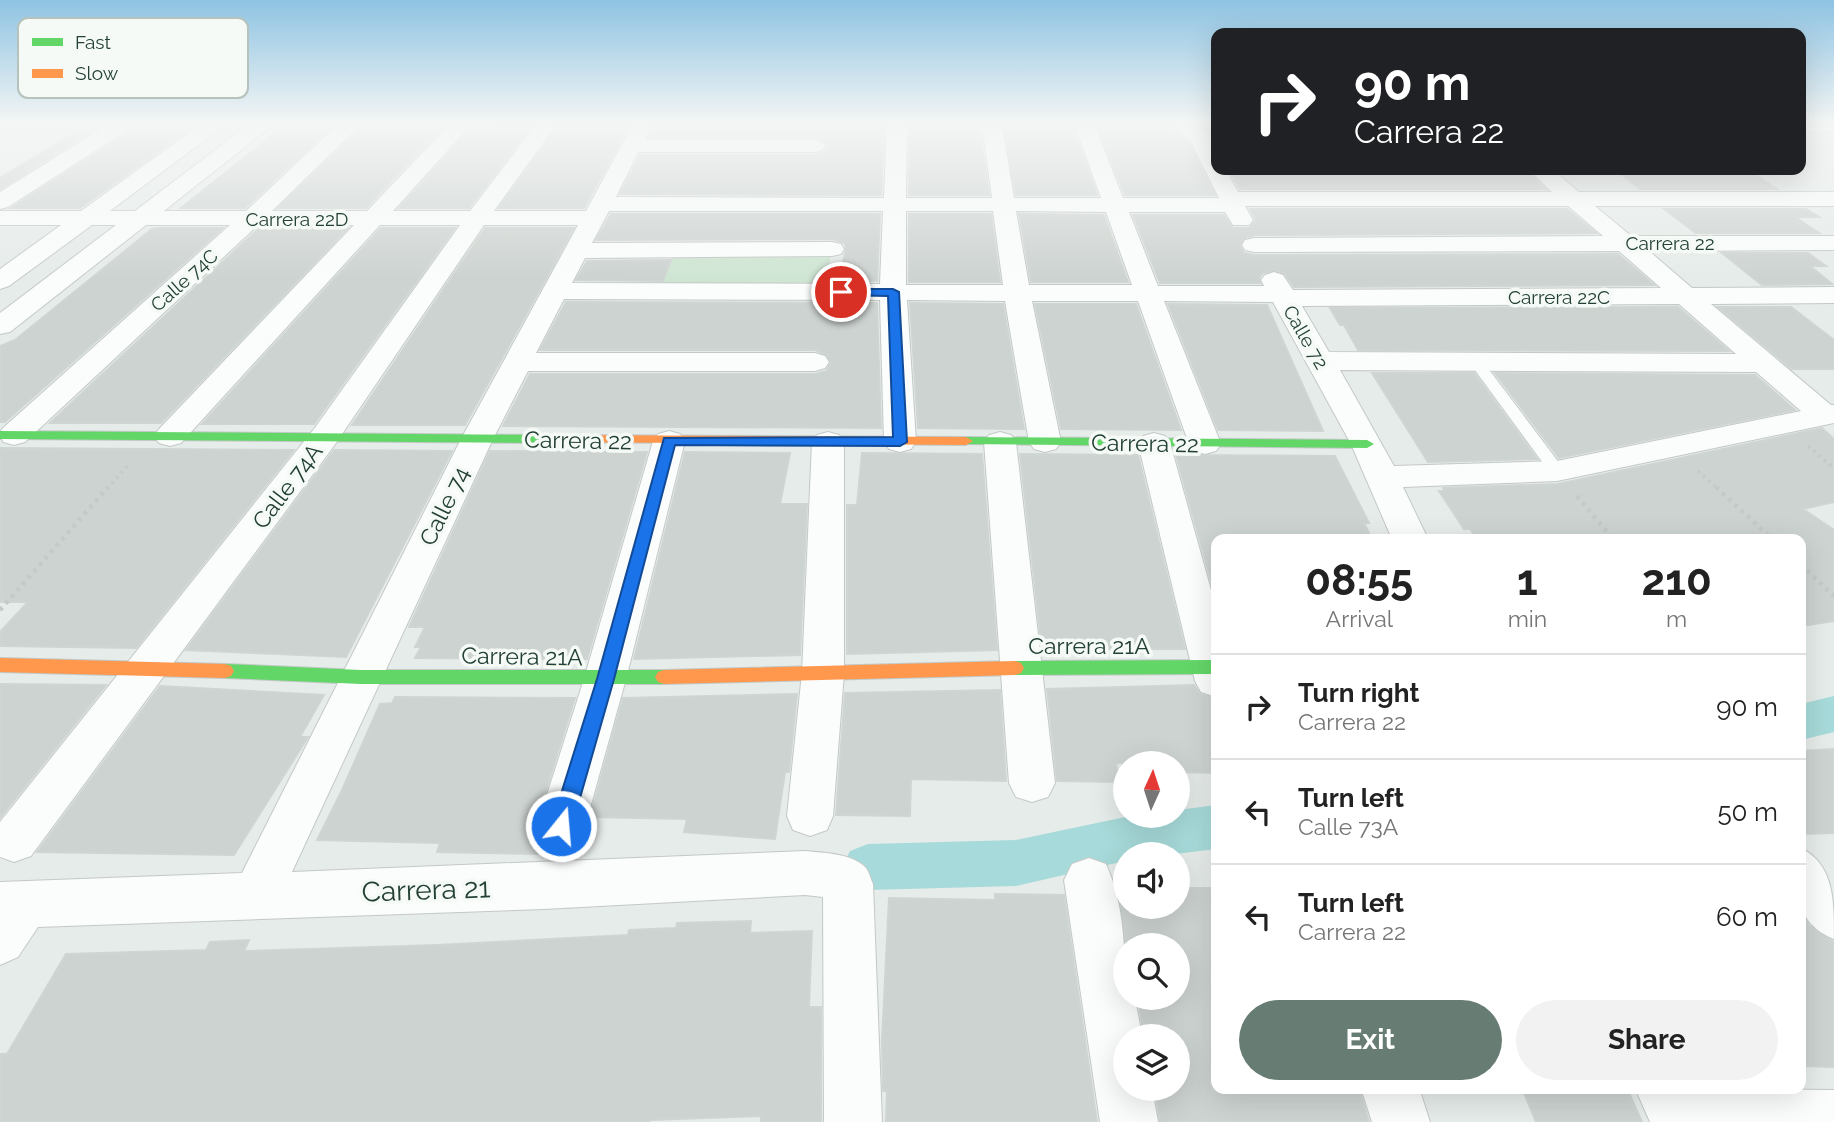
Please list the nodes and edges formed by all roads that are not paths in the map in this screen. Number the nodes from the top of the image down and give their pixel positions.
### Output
1 (43, 174) edge
2 (146, 174) edge
3 (196, 174) edge
4 (297, 174) edge
5 (415, 174) edge
6 (509, 174) edge
7 (617, 174) edge
8 (717, 174) edge
9 (809, 174) edge
10 (896, 174) edge
11 (1000, 174) edge
12 (1102, 174) edge
13 (1220, 175) edge
14 (1546, 175) edge
15 (1709, 177) dead end
16 (1810, 177) dead end
17 (1341, 179) dead end
18 (1445, 180) dead end
19 (1834, 191) edge
20 (1356, 199) junction
21 (1463, 199) junction
22 (1574, 199) junction
23 (1741, 199) junction
24 (1834, 199) edge
25 (0, 202) edge
26 (1232, 202) junction
27 (706, 203) junction
28 (803, 203) junction
29 (895, 204) junction
30 (1004, 204) junction
31 (1113, 204) junction
32 (598, 211) junction
33 (0, 218) edge
34 (86, 218) junction
35 (140, 218) junction
36 (252, 218) junction
37 (477, 218) junction
38 (374, 219) junction
39 (1834, 243) edge
40 (1626, 244) junction
41 (1255, 245) junction
42 (832, 249) dead end
43 (576, 251) junction
44 (0, 281) edge
45 (556, 292) junction
46 (893, 292) junction
47 (1017, 293) junction
48 (1146, 293) junction
49 (1834, 295) edge
50 (1283, 296) junction
51 (1687, 296) junction
52 (0, 326) edge
53 (1321, 361) junction
54 (518, 362) junction
55 (815, 362) dead end
56 (1476, 362) junction
57 (1763, 363) junction
58 (1830, 415) edge
59 (7, 435) edge
60 (162, 435) junction
61 (325, 436) junction
62 (477, 439) junction
63 (669, 441) junction
64 (828, 442) junction
65 (900, 442) junction
66 (1000, 442) junction
67 (1045, 442) junction
68 (1154, 443) junction
69 (1205, 444) junction
70 (1367, 444) junction
71 (1557, 471) junction
72 (1383, 477) junction
73 (1408, 534) edge
74 (1211, 662) edge
75 (0, 665) edge
76 (150, 667) junction
77 (1019, 668) junction
78 (822, 673) junction
79 (1211, 674) edge
80 (361, 677) junction
81 (606, 679) junction
82 (1032, 783) dead end
83 (810, 816) dead end
84 (561, 826) dead end
85 (14, 841) dead end
86 (1806, 877) edge
87 (1088, 880) dead end
88 (256, 896) junction
89 (1834, 915) edge
90 (8, 917) edge
91 (1392, 1094) edge
92 (1675, 1110) edge
93 (1834, 1119) edge
94 (853, 1122) edge
95 (1129, 1122) edge
96 (1401, 1122) edge

1 - 25 street
2 - 34 street
3 - 35 street
4 - 36 street, Calle 74C
5 - 38 street
6 - 37 street, Calle 74A
7 - 32 street, Calle 74
8 - 27 street
9 - 28 street
10 - 29 street
11 - 30 street
12 - 31 street
13 - 26 street, Calle 72
14 - 22 street
15 - 23 street
16 - 19 street
17 - 20 street
18 - 21 street
20 - 21 street, Carrera 22D
20 - 26 street, Carrera 22D
21 - 22 street, Carrera 22D
22 - 23 street, Carrera 22D
22 - 40 street
23 - 24 street, Carrera 22D
26 - 31 street, Carrera 22D
26 - 41 street, Calle 72
27 - 28 street, Carrera 22D
27 - 32 street, Carrera 22D
28 - 29 street, Carrera 22D
29 - 30 street, Carrera 22D
29 - 46 street
30 - 31 street, Carrera 22D
30 - 47 street
31 - 48 street
32 - 37 street, Carrera 22D
32 - 43 street, Calle 74
33 - 34 street, Carrera 22D
34 - 35 street, Carrera 22D
34 - 44 street
35 - 36 street, Carrera 22D
35 - 52 street
36 - 38 street, Carrera 22D
36 - 59 street, Calle 74C
37 - 38 street, Carrera 22D
37 - 61 street, Calle 74A
38 - 60 street
39 - 40 street, Carrera 22
40 - 41 street, Carrera 22
40 - 51 street
41 - 50 street, Calle 72
42 - 43 street
43 - 45 street, Calle 74
45 - 46 street
45 - 54 street, Calle 74
46 - 47 street
46 - 65 street
47 - 48 street
47 - 67 street
48 - 50 street
48 - 69 street
49 - 51 street, Carrera 22C
50 - 51 street, Carrera 22C
50 - 53 street, Calle 72
51 - 57 street
53 - 56 street
53 - 70 street, Calle 72
54 - 55 street
54 - 62 street, Calle 74
56 - 57 street
56 - 71 lane
57 - 58 street
58 - 71 street
59 - 60 street, Carrera 22
60 - 61 street, Carrera 22
61 - 62 street, Carrera 22
61 - 76 street, Calle 74A
62 - 63 street, Carrera 22
62 - 80 street, Calle 74
63 - 64 street, Carrera 22
63 - 81 street
64 - 65 street, Carrera 22
64 - 78 street
65 - 66 street, Carrera 22
66 - 67 street, Carrera 22
66 - 77 street
67 - 68 street, Carrera 22
68 - 69 street, Carrera 22
68 - 74 street
69 - 70 street, Carrera 22
70 - 72 street, Calle 72
71 - 72 street
72 - 73 street, Calle 72
75 - 76 street, Carrera 21A
76 - 80 street, Carrera 21A
76 - 85 street, Calle 74A
77 - 78 street, Carrera 21A
77 - 79 street, Carrera 21A
77 - 82 street
78 - 81 street, Carrera 21A
78 - 83 street
80 - 81 street, Carrera 21A
80 - 88 street, Calle 74
81 - 84 street
86 - 89 street
87 - 95 street
88 - 90 street, Carrera 21
88 - 94 street, Carrera 21
91 - 96 street
92 - 93 street

